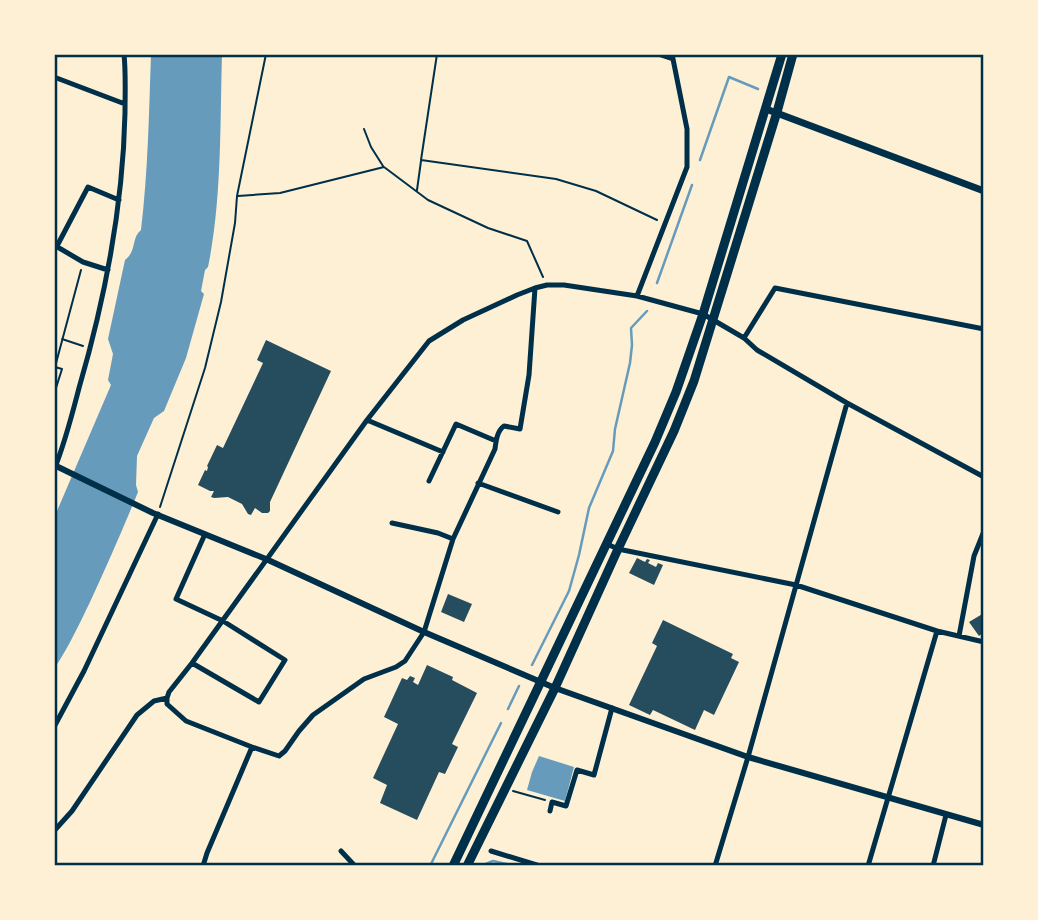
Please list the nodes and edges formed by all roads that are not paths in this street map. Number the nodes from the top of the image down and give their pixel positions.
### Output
1 (124, 54) edge
2 (658, 54) edge
3 (782, 54) edge
4 (793, 54) edge
5 (672, 57) edge
6 (55, 79) edge
7 (125, 104) junction
8 (766, 109) junction
9 (777, 112) junction
10 (984, 191) edge
11 (119, 200) junction
12 (56, 245) edge
13 (108, 270) junction
14 (535, 288) junction
15 (637, 296) junction
16 (702, 314) junction
17 (713, 320) junction
18 (984, 330) edge
19 (744, 338) junction
20 (847, 403) junction
21 (367, 420) junction
22 (496, 441) junction
23 (443, 452) junction
24 (57, 467) edge
25 (984, 477) edge
26 (429, 481) dead end
27 (478, 483) junction
28 (558, 512) dead end
29 (156, 513) junction
30 (392, 523) dead end
31 (984, 531) edge
32 (205, 534) junction
33 (453, 539) junction
34 (607, 544) junction
35 (618, 549) junction
36 (266, 559) junction
37 (796, 585) junction
38 (223, 621) junction
39 (937, 631) junction
40 (424, 632) junction
41 (959, 636) junction
42 (984, 642) edge
43 (192, 663) junction
44 (542, 682) junction
45 (555, 688) junction
46 (167, 698) junction
47 (612, 708) junction
48 (54, 727) edge
49 (252, 747) junction
50 (748, 757) junction
51 (888, 798) junction
52 (550, 811) dead end
53 (946, 815) junction
54 (984, 825) edge
55 (54, 831) edge
56 (341, 851) dead end
57 (491, 851) dead end
58 (204, 866) edge
59 (355, 866) edge
60 (453, 866) edge
61 (467, 866) edge
62 (540, 866) edge
63 (715, 866) edge
64 (869, 866) edge
65 (933, 866) edge

1 - 7 street
2 - 5 street
3 - 8 highway
4 - 9 highway
5 - 15 street
6 - 7 street
7 - 11 street
8 - 9 main road
8 - 16 highway
9 - 10 main road
9 - 17 highway
11 - 12 street
11 - 13 street
12 - 13 street
13 - 24 street
14 - 15 street
14 - 21 street
14 - 22 street
15 - 16 street
16 - 17 street
16 - 34 highway
17 - 19 street
17 - 35 highway
18 - 19 street
19 - 20 street
20 - 25 street
20 - 37 street
21 - 23 street
21 - 36 street
22 - 23 street
22 - 27 street
23 - 26 street
24 - 29 street
27 - 28 street
27 - 33 street
29 - 32 street
29 - 48 street
30 - 33 street
31 - 41 street
32 - 36 street
32 - 38 street
33 - 40 street
34 - 35 street
34 - 44 highway
35 - 37 street
35 - 45 highway
36 - 38 street
36 - 40 street
37 - 39 street
37 - 50 street
38 - 43 street
38 - 43 street
39 - 41 street
39 - 51 street
40 - 44 street
40 - 49 street
41 - 42 street
43 - 46 street
44 - 45 street
44 - 60 highway
45 - 47 street
45 - 61 highway
46 - 49 street
46 - 55 street
47 - 50 street
47 - 52 street
49 - 58 street
50 - 51 street
50 - 63 street
51 - 53 street
51 - 64 street
53 - 54 street
53 - 65 street
56 - 59 street
57 - 62 street

